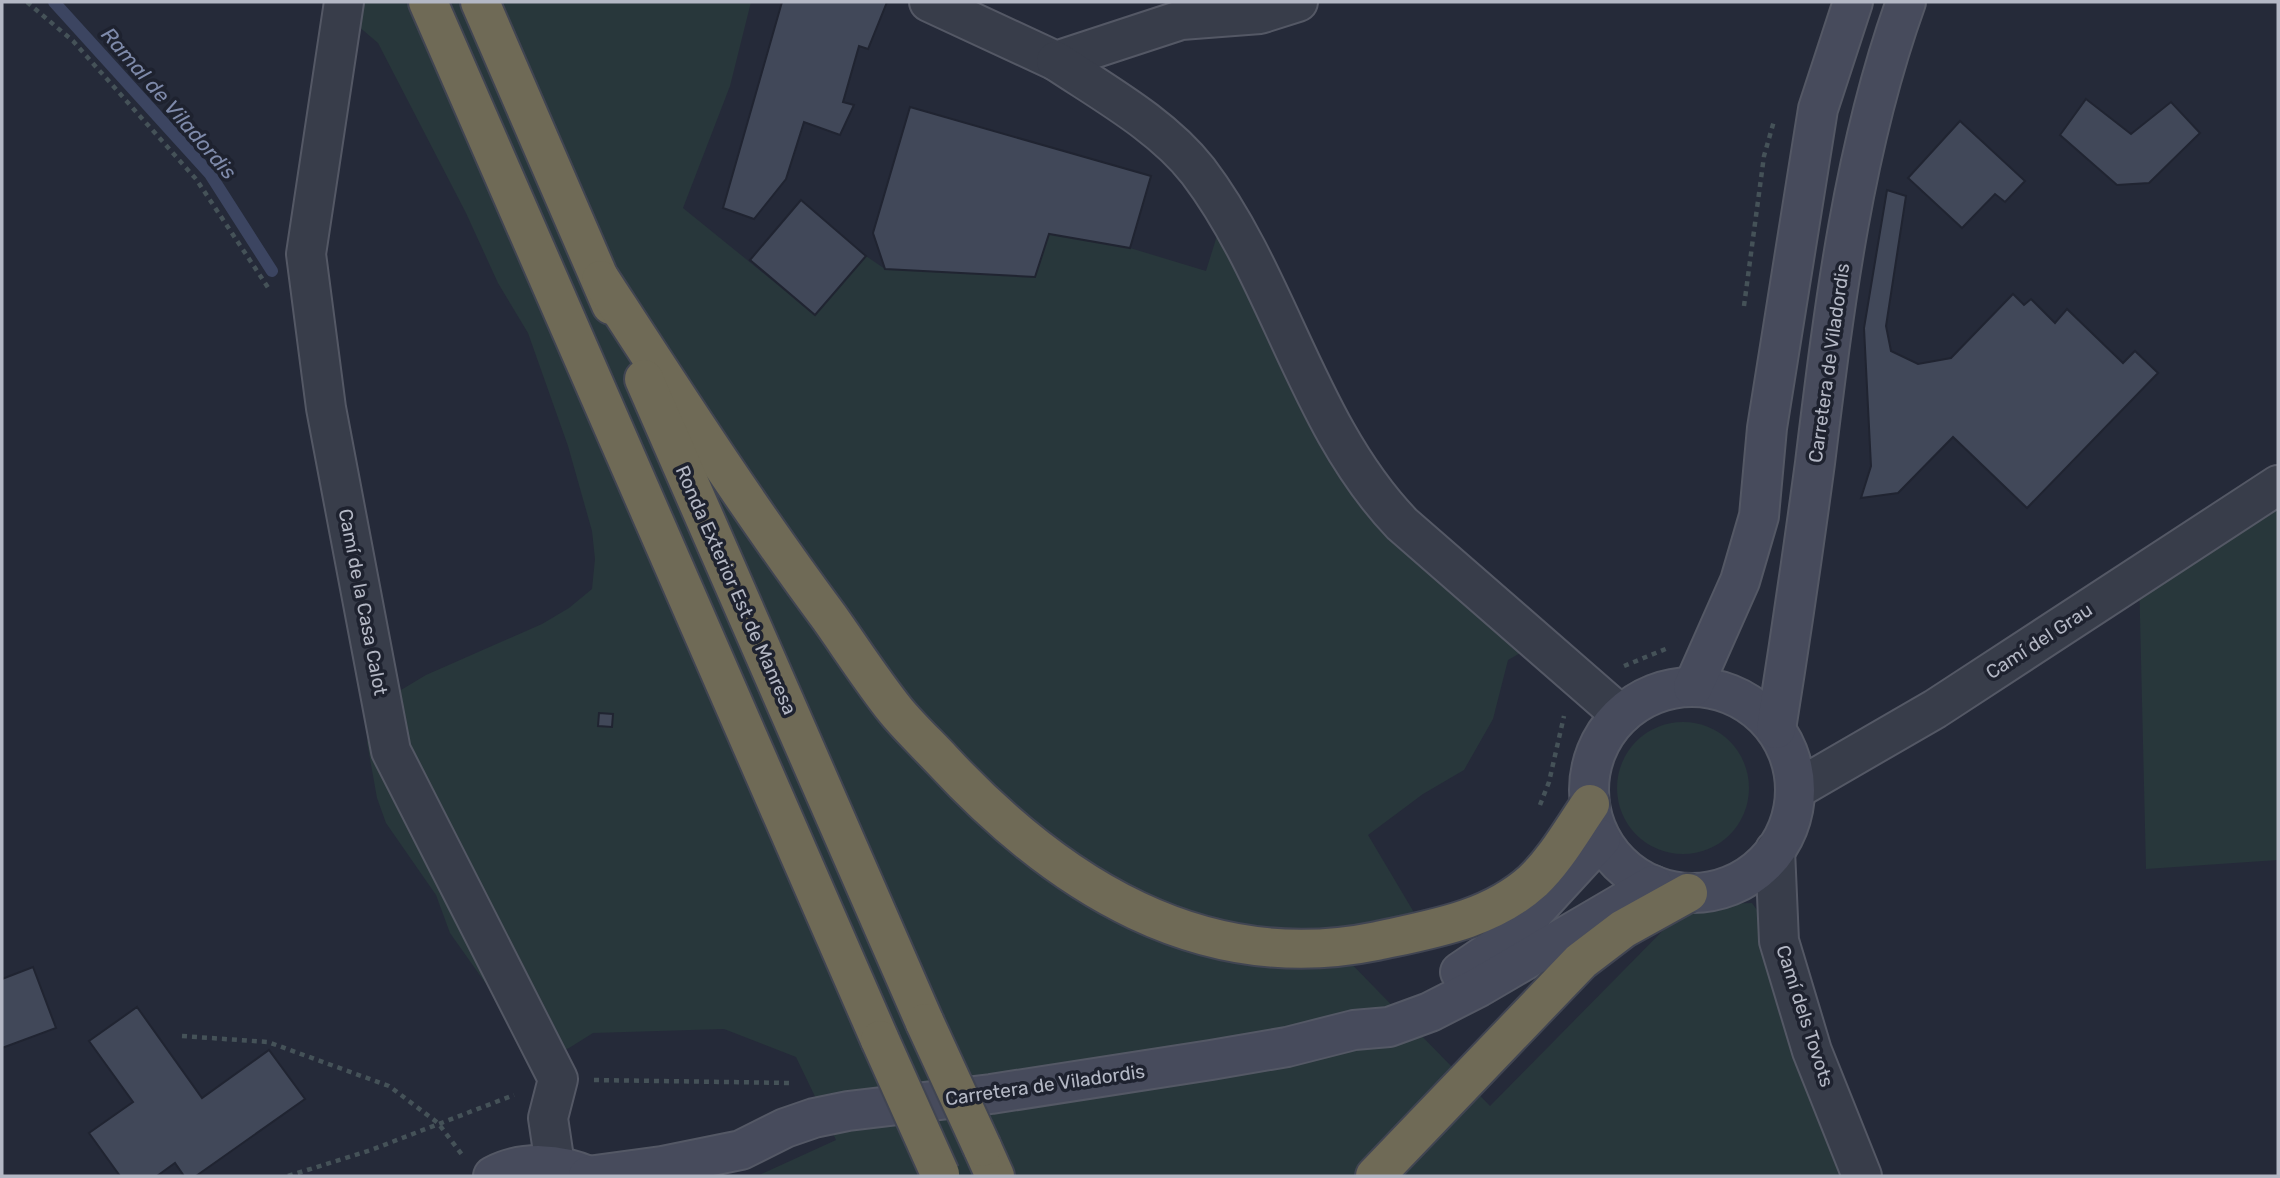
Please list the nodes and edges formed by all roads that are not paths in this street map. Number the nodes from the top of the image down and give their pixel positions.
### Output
1 (344, 2) edge
2 (428, 2) edge
3 (480, 2) edge
4 (929, 2) edge
5 (1298, 2) edge
6 (1853, 2) edge
7 (1906, 2) edge
8 (1056, 61) junction
9 (601, 280) junction
10 (2278, 485) edge
11 (1693, 687) junction
12 (1620, 715) junction
13 (1776, 729) junction
14 (1795, 790) junction
15 (1595, 822) junction
16 (1775, 850) junction
17 (1670, 889) junction
18 (1354, 1030) junction
19 (741, 1150) junction
20 (988, 1162) edge
21 (482, 1171) edge
22 (577, 1172) edge
23 (941, 1175) edge
24 (713, 1176) edge
25 (1375, 1176) edge
26 (1863, 1176) edge

1 - 22 street, Camí de la Casa Calot
2 - 23 highway, bridge
3 - 9 highway, Ronda Exterior Est de Manresa
4 - 8 street
5 - 8 street
6 - 11 street
7 - 13 street, Carretera de Viladordis
8 - 12 street
9 - 15 highway
9 - 20 highway, Ronda Exterior Est de Manresa, bridge
10 - 14 street, Camí del Grau
11 - 12 street
11 - 13 street
12 - 15 street
13 - 14 street
14 - 16 street
15 - 17 street
15 - 18 street, Carretera de Viladordis
16 - 17 street
16 - 26 street, Camí dels Tovots
17 - 18 street, Carretera de Viladordis
17 - 25 highway
18 - 19 street, Carretera de Viladordis
19 - 22 street, Carretera de Viladordis
19 - 24 street, Carretera de Viladordis
21 - 22 street, Carretera de Viladordis

